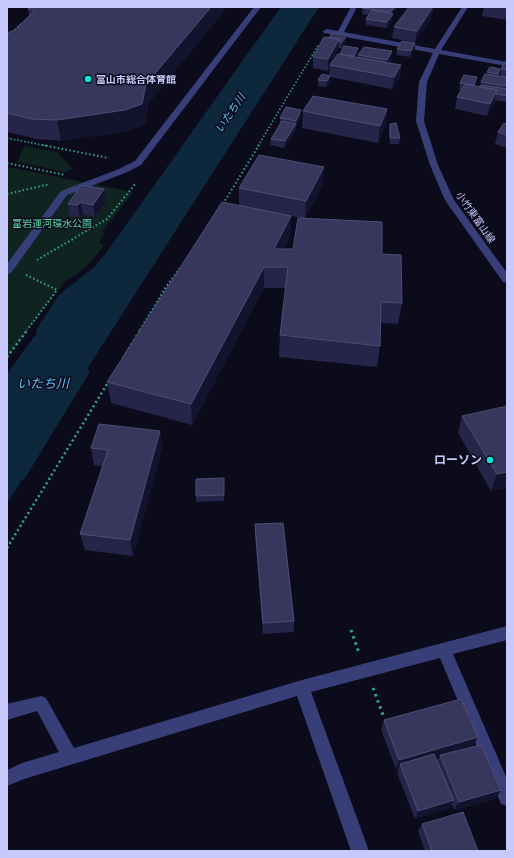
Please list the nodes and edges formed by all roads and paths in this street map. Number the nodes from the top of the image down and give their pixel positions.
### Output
1 (258, 7) edge
2 (354, 7) edge
3 (465, 7) edge
4 (24, 22) edge
5 (327, 31) joint
6 (340, 33) junction
7 (7, 37) edge
8 (437, 51) junction
9 (507, 64) edge
10 (7, 138) edge
11 (7, 154) edge
12 (114, 159) dead end
13 (7, 162) edge
14 (64, 193) junction
15 (222, 206) edge
16 (184, 263) edge
17 (7, 271) edge
18 (22, 273) dead end
19 (507, 280) edge
20 (7, 357) edge
21 (121, 361) edge
22 (109, 381) edge
23 (7, 548) edge
24 (507, 633) edge
25 (444, 650) junction
26 (302, 687) junction
27 (7, 712) edge
28 (70, 757) junction
29 (7, 778) edge
30 (507, 798) edge
31 (360, 851) edge

1 - 14 street
2 - 6 street
3 - 8 street, 小竹東富山線
4 - 7 path
5 - 6 street
5 - 15 path
6 - 8 street
8 - 9 street
8 - 19 street, 小竹東富山線
10 - 12 path
11 - 13 path
13 - 14 path
14 - 17 street
16 - 21 path
18 - 20 path
22 - 23 path
24 - 25 street
25 - 26 street
25 - 30 street
26 - 28 street
26 - 31 street
27 - 28 street
28 - 29 street

